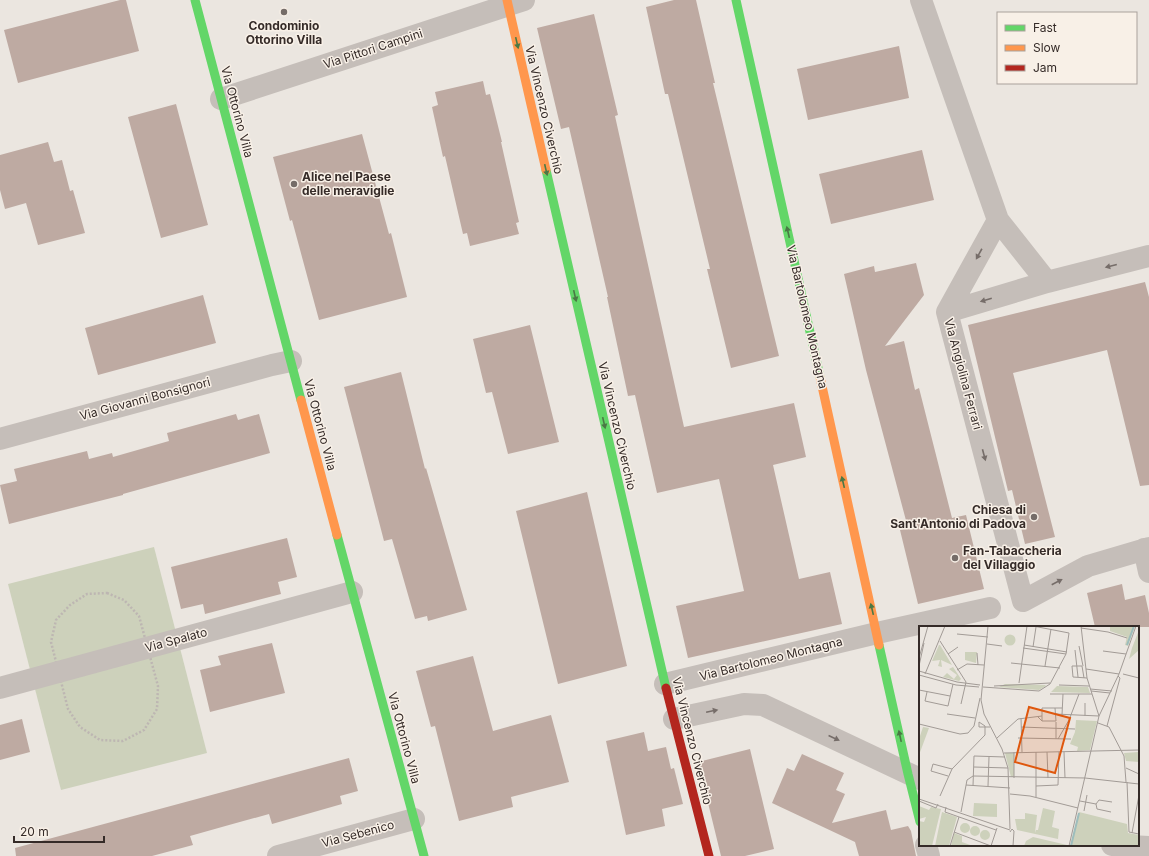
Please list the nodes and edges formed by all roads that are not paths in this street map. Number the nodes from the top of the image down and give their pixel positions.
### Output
1 (195, 0) edge
2 (736, 0) edge
3 (921, 0) edge
4 (513, 2) edge
5 (221, 99) junction
6 (998, 220) junction
7 (1149, 256) edge
8 (1047, 282) junction
9 (947, 312) junction
10 (291, 361) junction
11 (0, 439) edge
12 (1146, 549) edge
13 (1149, 572) edge
14 (352, 592) junction
15 (990, 608) dead end
16 (877, 633) junction
17 (665, 684) junction
18 (0, 688) edge
19 (674, 719) junction
20 (914, 776) edge
21 (919, 814) edge
22 (414, 819) junction
23 (926, 846) edge
24 (1130, 846) edge
25 (1149, 847) edge
26 (278, 856) edge
27 (424, 856) edge
28 (709, 856) edge
29 (929, 856) edge

1 - 5 street, Via Ottorino Villa
16 -> 2 street, Via Bartolomeo Montagna
3 - 6 street
4 - 5 street, Via Pittori Campini
4 -> 17 street, Via Vincenzo Civerchio
5 - 10 street, Via Ottorino Villa
6 - 8 street
6 -> 9 street, Via Angiolina Ferrari
7 -> 8 street
8 -> 9 street
9 -> 12 street, Via Angiolina Ferrari
10 - 11 street, Via Giovanni Bonsignori
10 - 14 street, Via Ottorino Villa
12 - 13 street
14 - 18 street, Via Spalato
14 - 22 street, Via Ottorino Villa
15 - 16 street
16 - 17 street, Via Bartolomeo Montagna
20 -> 16 street, Via Bartolomeo Montagna
17 - 19 street, Via Vincenzo Civerchio
19 -> 20 street
19 - 28 street, Via Vincenzo Civerchio
20 - 21 street, Via Bartolomeo Montagna
22 - 26 street, Via Sebenico
22 - 27 street, Via Ottorino Villa
23 - 29 street
24 - 25 street

